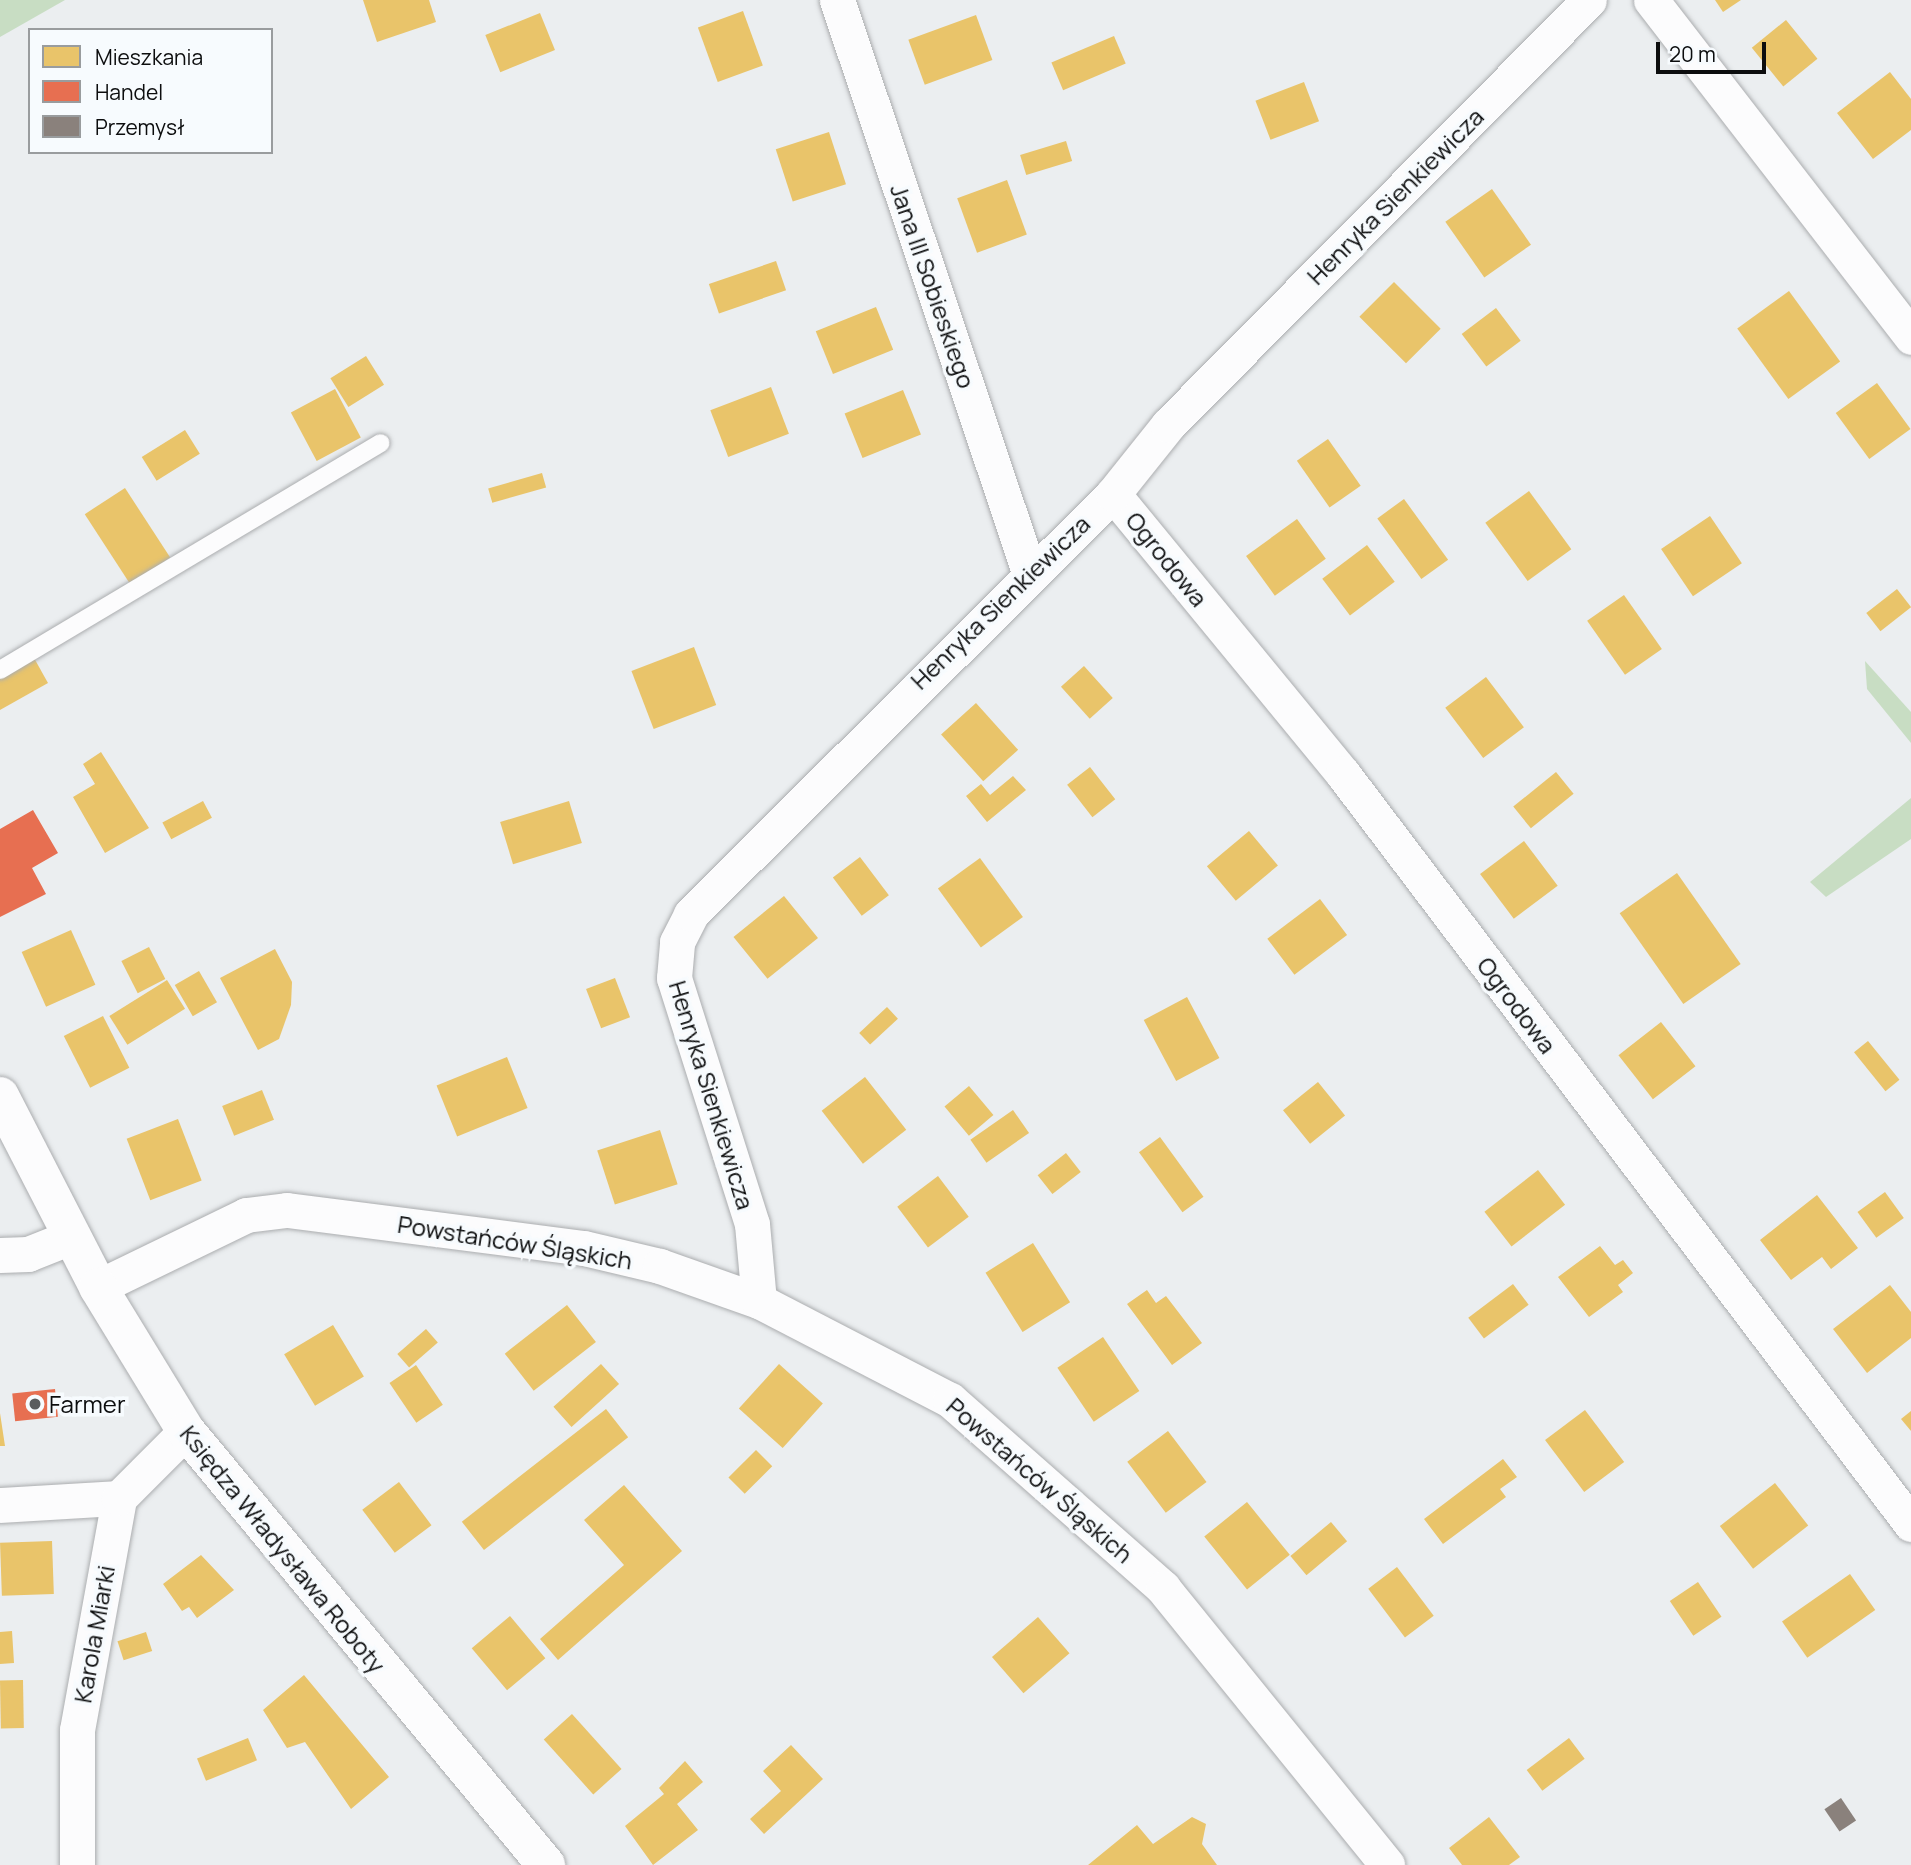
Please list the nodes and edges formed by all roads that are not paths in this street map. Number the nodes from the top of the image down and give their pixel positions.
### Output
1 (837, 0) edge
2 (1589, 0) edge
3 (1651, 0) edge
4 (1911, 337) edge
5 (381, 443) dead end
6 (1113, 494) junction
7 (1029, 572) junction
8 (0, 670) edge
9 (0, 1096) edge
10 (71, 1237) junction
11 (0, 1255) edge
12 (98, 1287) junction
13 (759, 1301) junction
14 (186, 1431) junction
15 (119, 1498) junction
16 (0, 1505) edge
17 (1911, 1524) edge
18 (76, 1865) edge
19 (546, 1865) edge
20 (1387, 1865) edge

1 - 7 street, Jana III Sobieskiego
2 - 6 street, Henryka Sienkiewicza
3 - 4 street
5 - 8 lane
6 - 7 street, Henryka Sienkiewicza
6 - 17 street, Ogrodowa
7 - 13 street, Henryka Sienkiewicza
9 - 10 main road, Księdza Władysława Roboty
10 - 11 street
10 - 12 main road, Księdza Władysława Roboty
12 - 13 street, Powstańców Śląskich
12 - 14 main road, Księdza Władysława Roboty
13 - 20 street, Powstańców Śląskich
14 - 15 street
14 - 19 main road, Księdza Władysława Roboty
15 - 16 street
15 - 18 street, Karola Miarki

